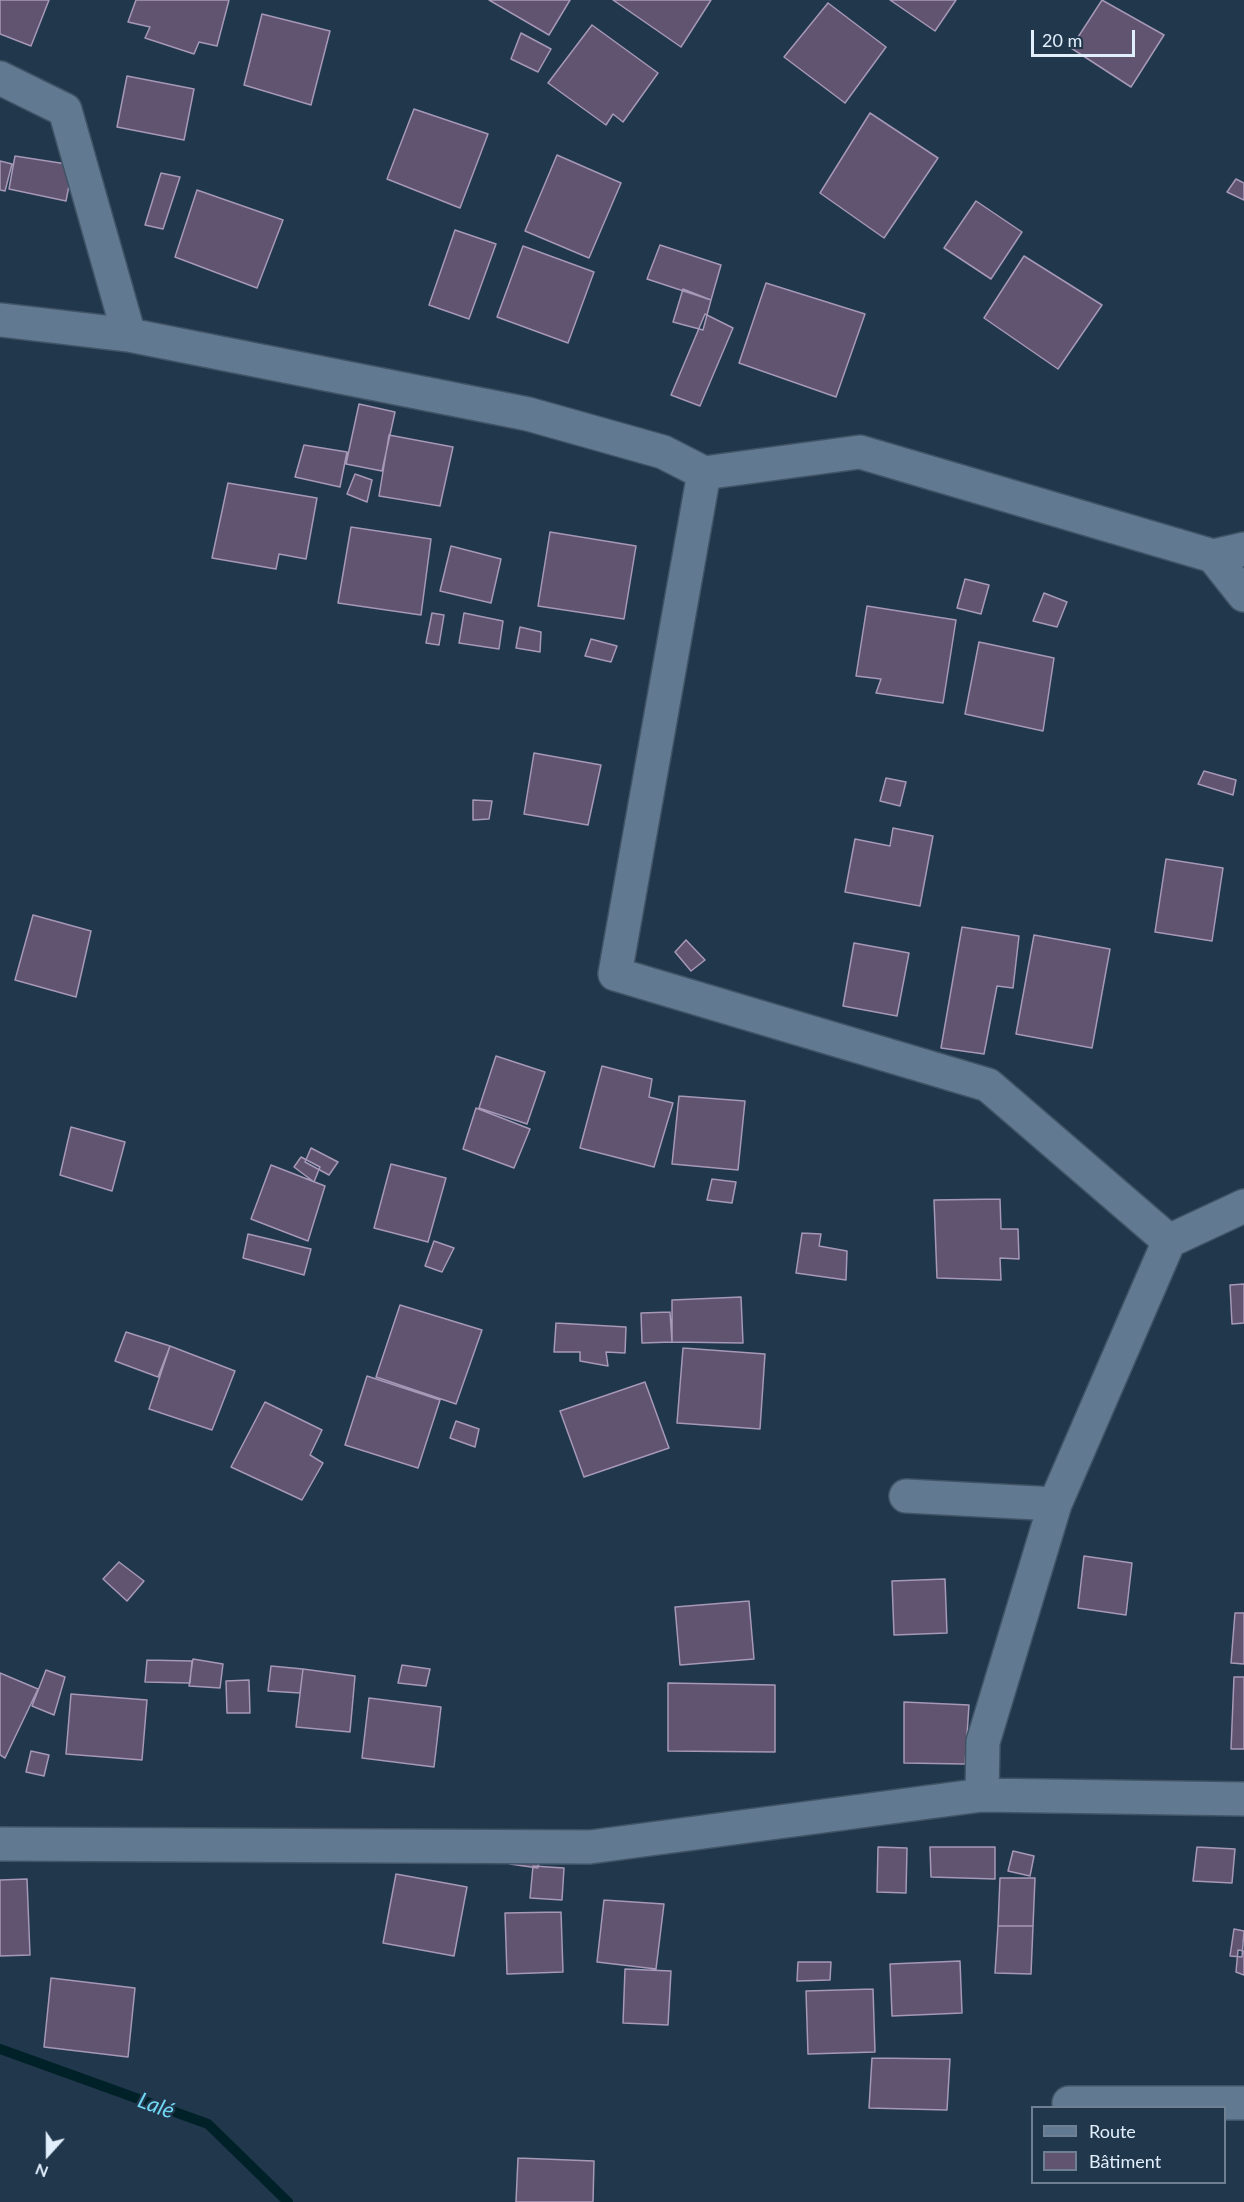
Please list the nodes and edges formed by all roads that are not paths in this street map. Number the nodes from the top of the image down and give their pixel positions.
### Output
1 (0, 78) edge
2 (0, 320) edge
3 (129, 335) junction
4 (704, 473) junction
5 (1228, 553) edge
6 (1244, 595) edge
7 (1244, 1206) edge
8 (1169, 1241) junction
9 (906, 1496) dead end
10 (1055, 1504) junction
11 (982, 1796) junction
12 (1244, 1799) edge
13 (0, 1844) edge
14 (1069, 2103) dead end
15 (1244, 2103) edge

1 - 3 street
2 - 3 street
3 - 4 street
4 - 5 street
4 - 8 street
5 - 6 street
7 - 8 street
8 - 10 street
9 - 10 street
10 - 11 street
11 - 12 street
11 - 13 street
14 - 15 street

